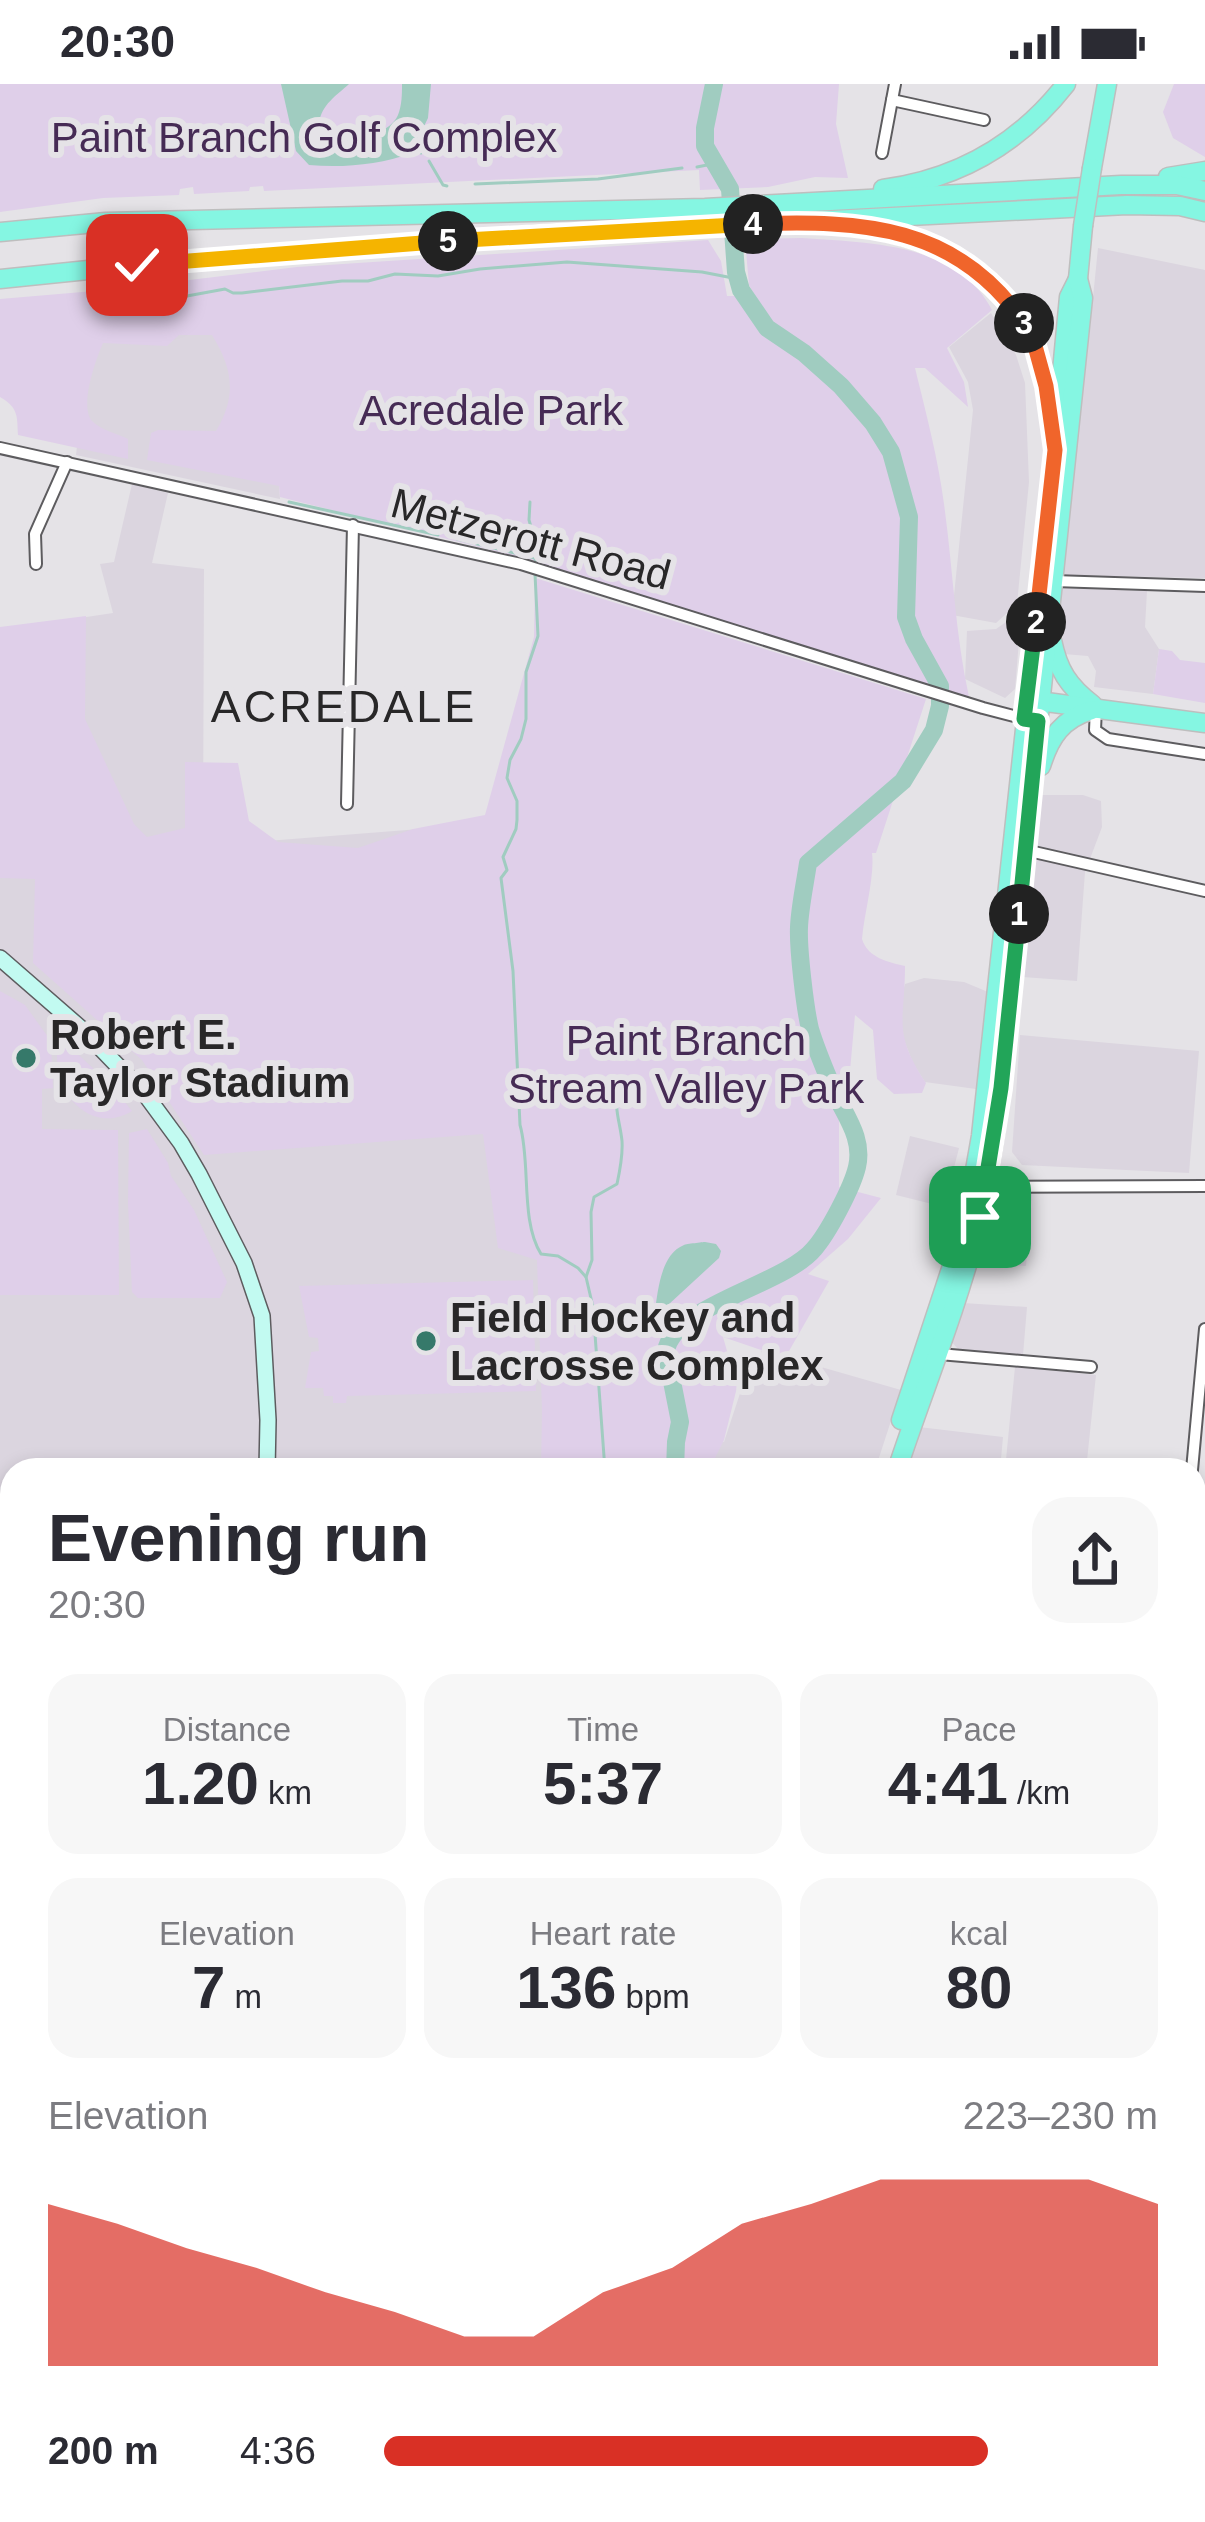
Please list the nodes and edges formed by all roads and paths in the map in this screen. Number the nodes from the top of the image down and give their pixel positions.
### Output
1 (895, 84) edge
2 (1066, 84) edge
3 (1108, 89) edge
4 (892, 100) junction
5 (984, 120) dead end
6 (882, 153) dead end
7 (1205, 170) edge
8 (1205, 191) edge
9 (984, 194) junction
10 (1205, 212) edge
11 (759, 214) junction
12 (705, 217) junction
13 (817, 221) junction
14 (0, 232) edge
15 (0, 279) edge
16 (1078, 279) junction
17 (0, 448) edge
18 (1055, 450) junction
19 (67, 462) junction
20 (353, 525) junction
21 (37, 564) dead end
22 (1054, 581) junction
23 (1205, 586) edge
24 (1049, 626) junction
25 (1096, 708) junction
26 (1033, 710) junction
27 (1202, 722) edge
28 (1205, 754) edge
29 (1030, 800) junction
30 (347, 804) dead end
31 (1025, 850) junction
32 (1205, 891) edge
33 (0, 958) edge
34 (1205, 1186) edge
35 (986, 1187) junction
36 (1205, 1329) edge
37 (939, 1354) junction
38 (1091, 1367) dead end
39 (267, 1458) edge
40 (888, 1458) edge
41 (900, 1458) edge
42 (1193, 1458) edge

1 - 4 street
2 - 11 main road
3 - 16 main road, bridge
4 - 5 street
4 - 6 street
7 - 9 main road
8 - 9 main road
9 - 11 main road
10 - 13 main road
11 - 12 main road
11 - 13 main road
12 - 14 main road
12 - 15 main road
13 - 18 main road
16 - 18 main road
16 - 22 main road
17 - 19 street, Metzerott Road
18 - 26 main road
19 - 20 street, Metzerott Road
19 - 21 street
20 - 26 street, Metzerott Road
20 - 30 street
22 - 23 street
22 - 24 main road
24 - 25 main road
24 - 26 main road
25 - 26 main road
25 - 27 main road
25 - 28 street
25 - 29 main road
26 - 29 main road
26 - 40 main road
29 - 31 main road
31 - 32 street
31 - 35 main road
33 - 39 street
34 - 35 street
35 - 37 main road
36 - 42 street
37 - 38 street
37 - 41 main road

